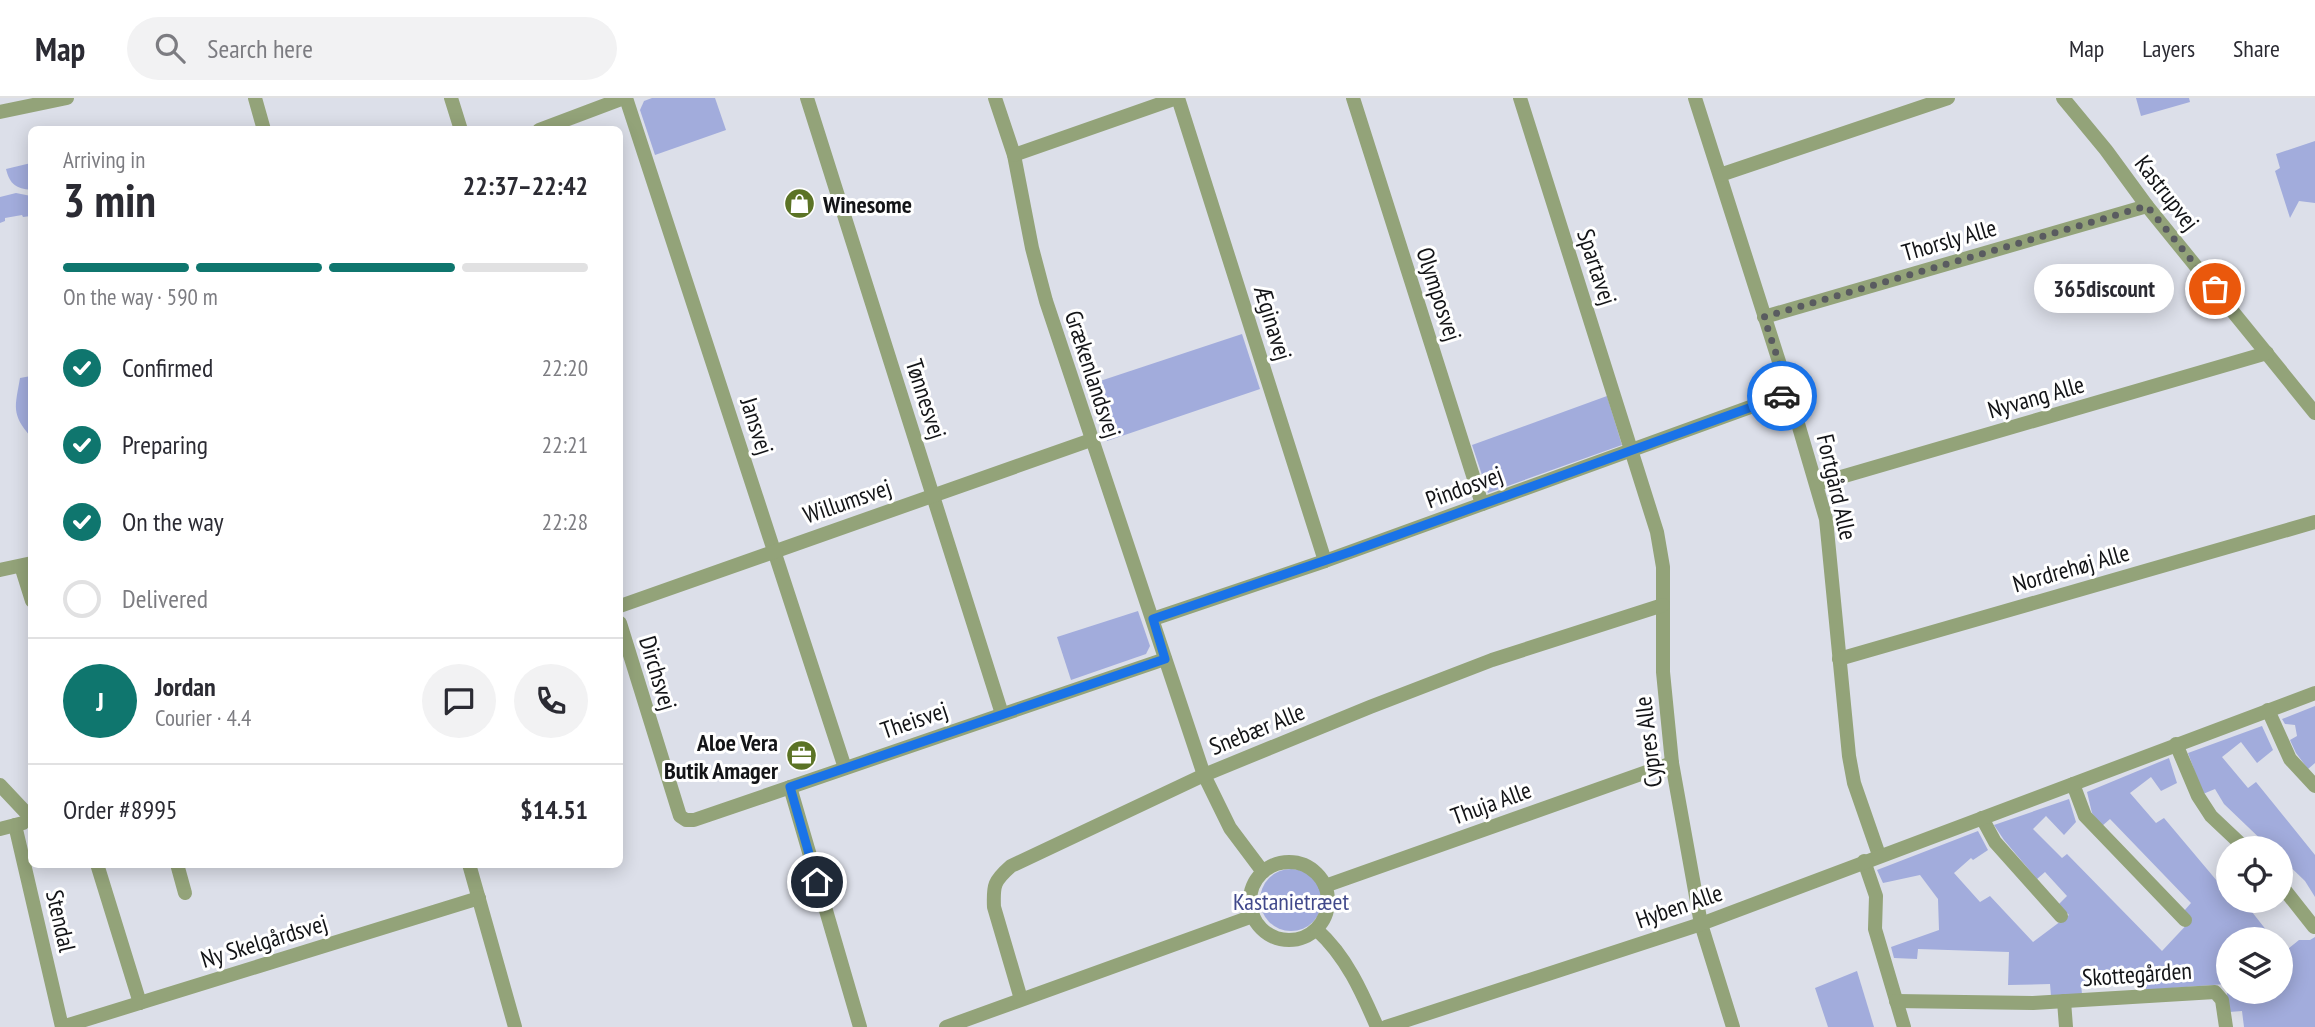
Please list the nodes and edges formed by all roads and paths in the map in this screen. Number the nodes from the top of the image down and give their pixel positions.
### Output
1 (67, 98) edge
2 (256, 98) edge
3 (451, 98) edge
4 (625, 98) edge
5 (807, 98) edge
6 (995, 98) edge
7 (1178, 98) edge
8 (1353, 98) edge
9 (1520, 98) edge
10 (1695, 98) edge
11 (1948, 98) edge
12 (2063, 98) edge
13 (0, 112) edge
14 (263, 126) edge
15 (460, 126) edge
16 (550, 126) edge
17 (1014, 155) junction
18 (1720, 175) junction
19 (2147, 206) junction
20 (1764, 317) junction
21 (2267, 354) junction
22 (1789, 393) junction
23 (2315, 413) edge
24 (1091, 440) junction
25 (1632, 449) junction
26 (1817, 484) junction
27 (933, 495) junction
28 (1482, 504) junction
29 (2315, 522) edge
30 (774, 551) junction
31 (1325, 561) junction
32 (27, 564) edge
33 (0, 570) edge
34 (623, 605) edge
35 (1663, 605) junction
36 (1153, 619) junction
37 (623, 633) edge
38 (1165, 659) junction
39 (1839, 659) junction
40 (2315, 693) edge
41 (2267, 710) junction
42 (1002, 715) junction
43 (2176, 744) junction
44 (1672, 763) junction
45 (845, 768) junction
46 (1204, 775) junction
47 (2073, 783) junction
48 (0, 785) edge
49 (2315, 786) edge
50 (790, 787) junction
51 (28, 816) edge
52 (680, 816) joint
53 (1982, 818) junction
54 (28, 821) edge
55 (15, 825) junction
56 (0, 829) edge
57 (2232, 836) edge
58 (1879, 855) junction
59 (1864, 861) junction
60 (98, 868) edge
61 (178, 868) edge
62 (471, 868) edge
63 (1263, 872) junction
64 (1325, 886) junction
65 (185, 893) dead end
66 (479, 898) junction
67 (2293, 900) edge
68 (1253, 916) junction
69 (2061, 916) dead end
70 (2185, 920) dead end
71 (1701, 924) junction
72 (2314, 927) edge
73 (1317, 930) junction
74 (1021, 999) junction
75 (1896, 1001) junction
76 (2064, 1001) junction
77 (140, 1003) junction
78 (62, 1027) edge
79 (515, 1027) edge
80 (860, 1027) edge
81 (946, 1027) edge
82 (1377, 1027) edge
83 (1386, 1027) edge
84 (1733, 1027) edge
85 (1904, 1027) edge
86 (2066, 1027) edge
87 (2226, 1027) edge

1 - 13 street
2 - 14 street
3 - 15 street
4 - 16 street
4 - 30 street, Jansvej
5 - 27 street, Tønnesvej
6 - 17 street, Grækenlandsvej
7 - 17 street
7 - 31 street, Æginavej
8 - 28 street, Olymposvej
9 - 25 street, Spartavej
10 - 18 street, Fortgård Alle
11 - 18 street
12 - 19 street, Kastrupvej
17 - 24 street, Grækenlandsvej
18 - 20 street, Fortgård Alle
19 - 20 street, Thorsly Alle
19 - 21 street, Kastrupvej
20 - 22 street, Fortgård Alle
21 - 23 street, Kastrupvej
21 - 26 street, Nyvang Alle
22 - 25 street, Pindosvej
22 - 26 street, Fortgård Alle
24 - 27 street, Willumsvej
24 - 36 street, Grækenlandsvej
25 - 28 street, Pindosvej
25 - 35 street, Cypres Alle
26 - 39 street, Fortgård Alle
27 - 30 street, Willumsvej
27 - 42 street, Tønnesvej
28 - 31 street, Pindosvej
29 - 39 street, Nordrehøj Alle
30 - 34 street, Willumsvej
30 - 45 street, Jansvej
31 - 36 street, Pindosvej
32 - 33 street
35 - 44 street, Cypres Alle
35 - 46 street, Snebær Alle
36 - 38 street, Grækenlandsvej
37 - 52 street, Dirchsvej
38 - 42 street, Theisvej
38 - 46 street, Grækenlandsvej
39 - 58 street, Fortgård Alle
40 - 41 street, Hyben Alle
41 - 43 street, Hyben Alle
41 - 49 street
42 - 45 street, Theisvej
43 - 47 street, Hyben Alle
43 - 57 street
44 - 64 street, Thuja Alle
44 - 71 street, Cypres Alle
45 - 50 street, Theisvej
46 - 63 street, Grækenlandsvej
46 - 74 street, Snebær Alle
47 - 53 street, Hyben Alle
47 - 70 street
48 - 51 street
50 - 52 street, Theisvej
50 - 80 street
53 - 58 street, Hyben Alle
53 - 69 street
54 - 55 street
55 - 56 street
55 - 78 street, Stendal
58 - 59 street, Hyben Alle
59 - 71 street, Hyben Alle
59 - 75 street
60 - 77 street
61 - 65 street
62 - 66 street
63 - 64 street
63 - 68 street
64 - 73 street
66 - 77 street, Ny Skelgårdsvej
66 - 79 street
67 - 72 street
68 - 73 street
68 - 74 street
71 - 83 street, Hyben Alle
71 - 84 street, Cypres Alle
73 - 82 street
74 - 81 street
75 - 76 street, Skottegården
75 - 85 street
76 - 86 street, Skottegården
76 - 87 street, Skottegården
77 - 78 street, Ny Skelgårdsvej

